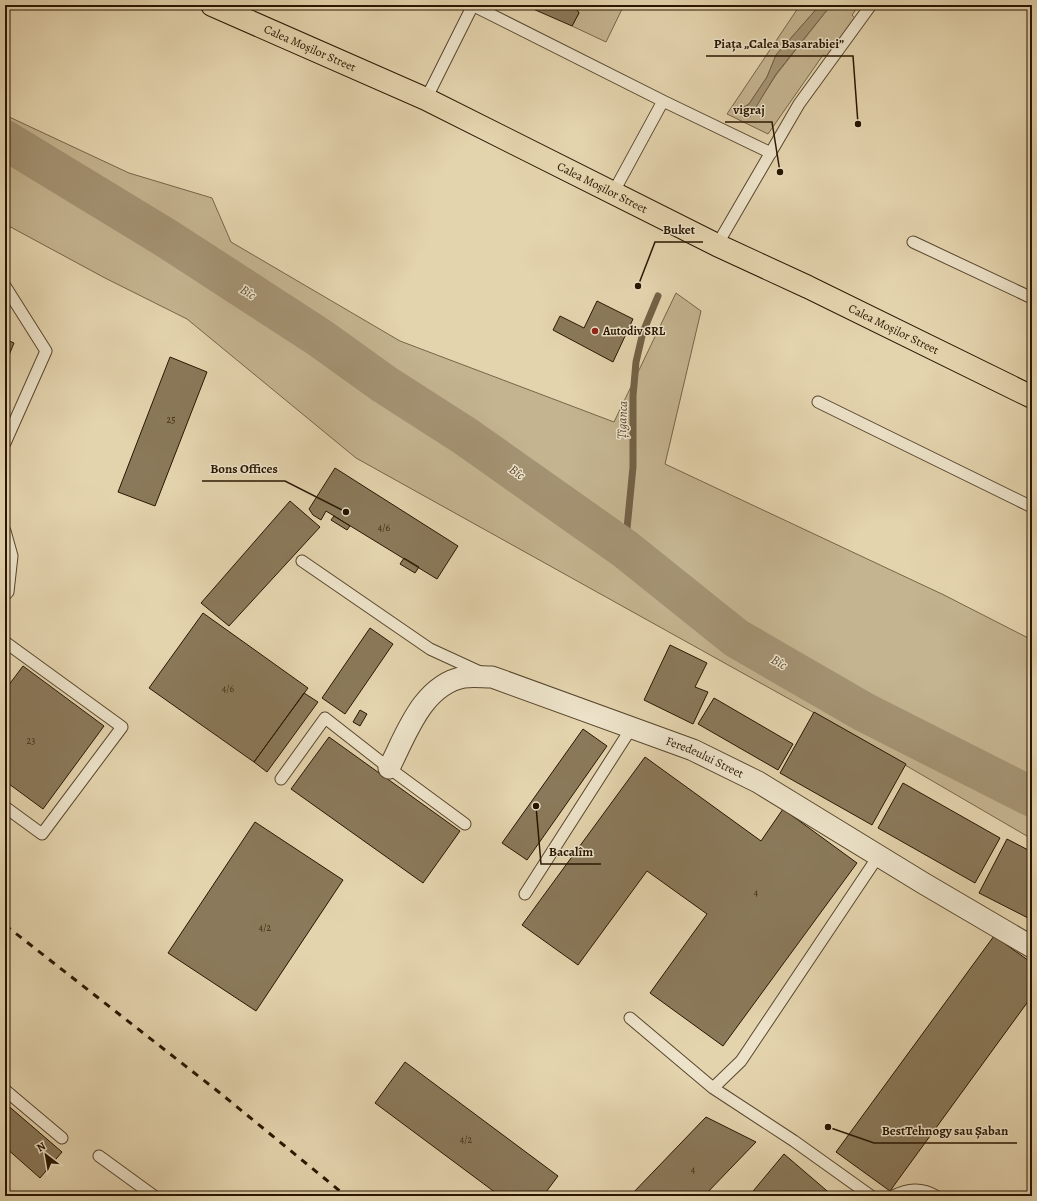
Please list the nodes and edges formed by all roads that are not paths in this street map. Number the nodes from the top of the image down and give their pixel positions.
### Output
1 (212, 5) edge
2 (473, 5) edge
3 (871, 5) edge
4 (426, 99) junction
5 (663, 101) junction
6 (771, 153) junction
7 (613, 193) junction
8 (913, 242) dead end
9 (717, 245) junction
10 (5, 286) edge
11 (1032, 298) edge
12 (1032, 397) edge
13 (818, 402) dead end
14 (5, 443) edge
15 (1032, 507) edge
16 (5, 531) edge
17 (302, 560) dead end
18 (5, 595) edge
19 (6, 644) edge
20 (492, 677) junction
21 (632, 727) junction
22 (388, 768) junction
23 (281, 779) dead end
24 (5, 807) edge
25 (465, 824) dead end
26 (879, 855) junction
27 (525, 894) dead end
28 (1032, 947) edge
29 (630, 1018) dead end
30 (713, 1088) junction
31 (5, 1090) edge
32 (62, 1138) dead end
33 (99, 1156) dead end
34 (154, 1196) edge
35 (871, 1196) edge
36 (893, 1196) edge
37 (936, 1196) edge

1 - 4 main road, Calea Moșilor Street
2 - 4 lane
2 - 5 lane
3 - 6 lane
4 - 7 main road, Calea Moșilor Street
5 - 6 lane
5 - 7 lane
6 - 9 lane
7 - 9 main road, Calea Moșilor Street
8 - 11 lane
9 - 12 main road, Calea Moșilor Street
10 - 14 lane
13 - 15 lane
16 - 18 lane
17 - 20 lane
19 - 24 lane
20 - 21 street, Feredeului Street
20 - 22 street, Feredeului Street
21 - 26 street, Feredeului Street
21 - 27 lane
22 - 23 lane
22 - 25 lane
26 - 28 street, Feredeului Street
26 - 30 lane
29 - 30 lane
30 - 35 lane
31 - 32 lane
33 - 34 lane
36 - 37 lane

